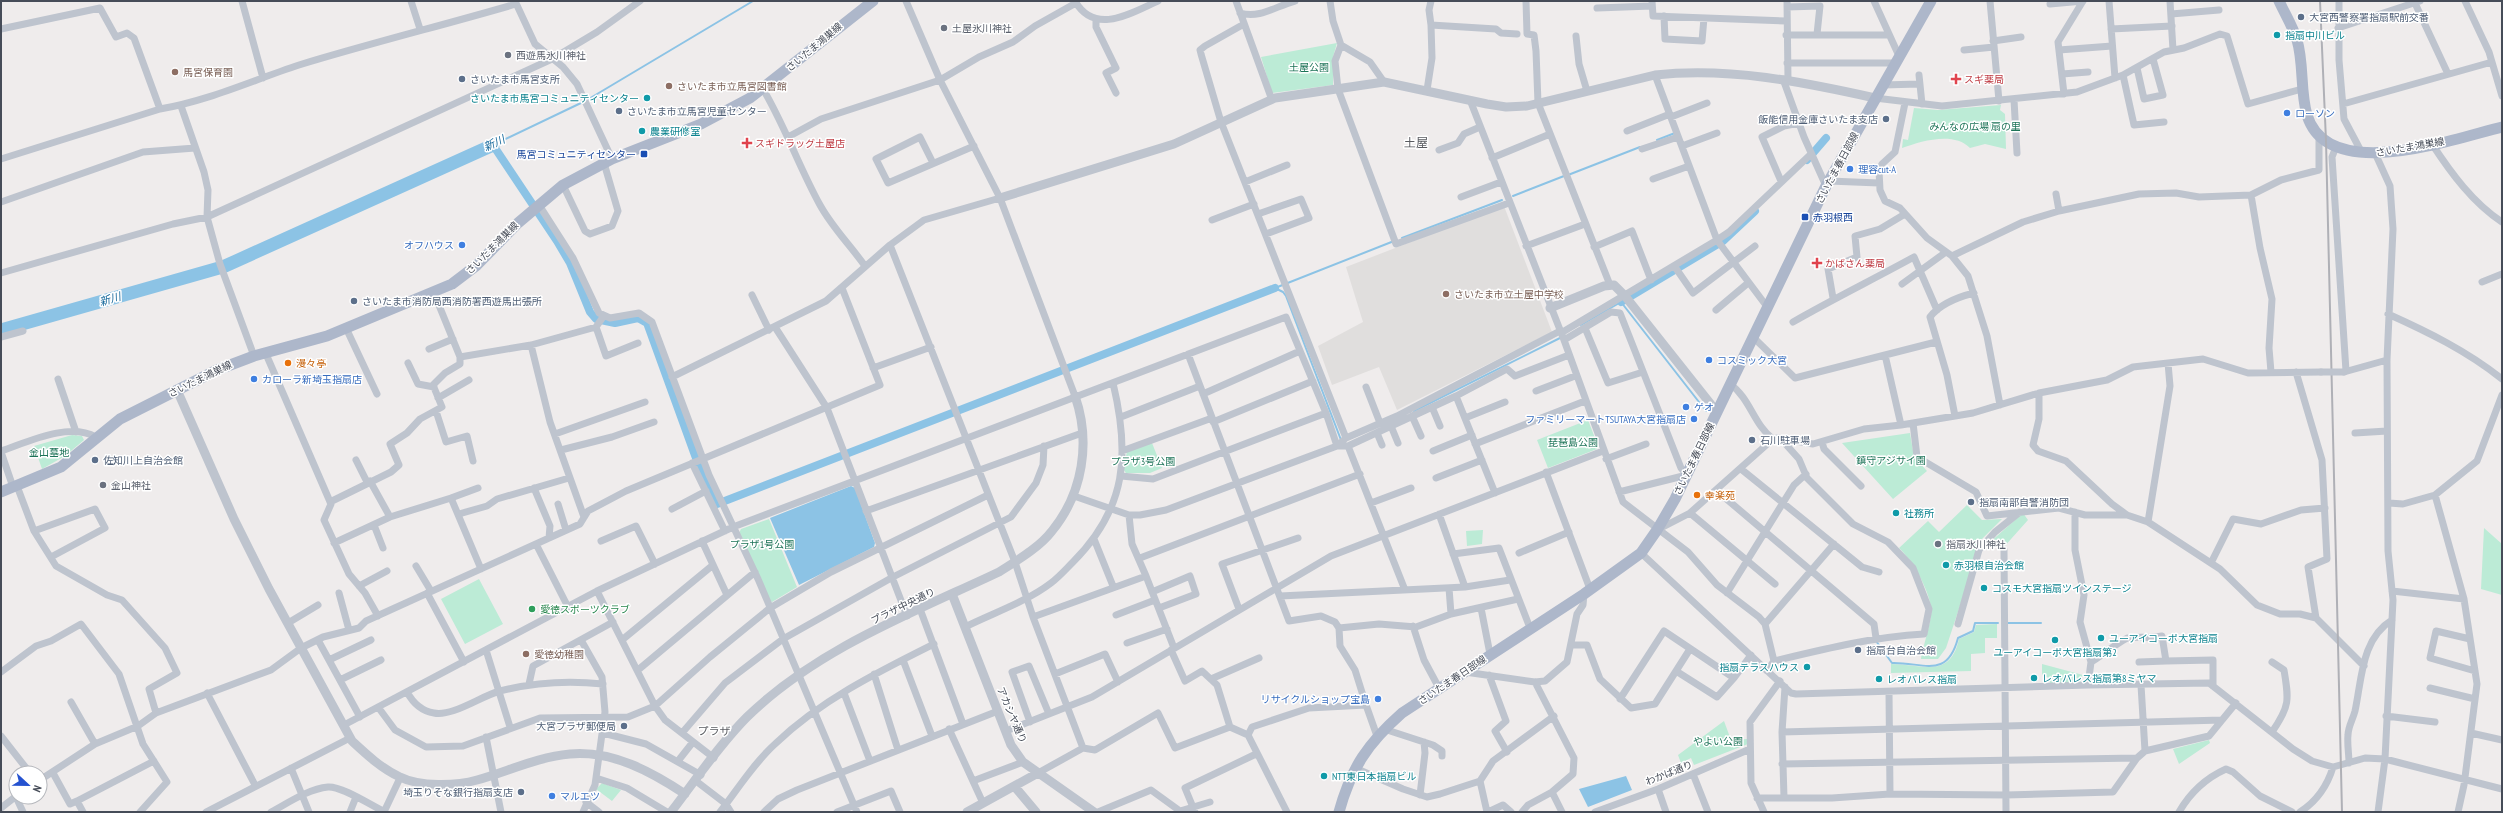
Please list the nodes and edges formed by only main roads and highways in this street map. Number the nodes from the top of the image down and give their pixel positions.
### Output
1 (873, 1) edge
2 (1931, 1) edge
3 (2279, 1) edge
4 (2502, 127) edge
5 (1, 492) edge
6 (1339, 812) edge

1 - 5 main road, さいたま鴻巣線
2 - 6 main road, さいたま春日部線
3 - 4 main road, さいたま鴻巣線

